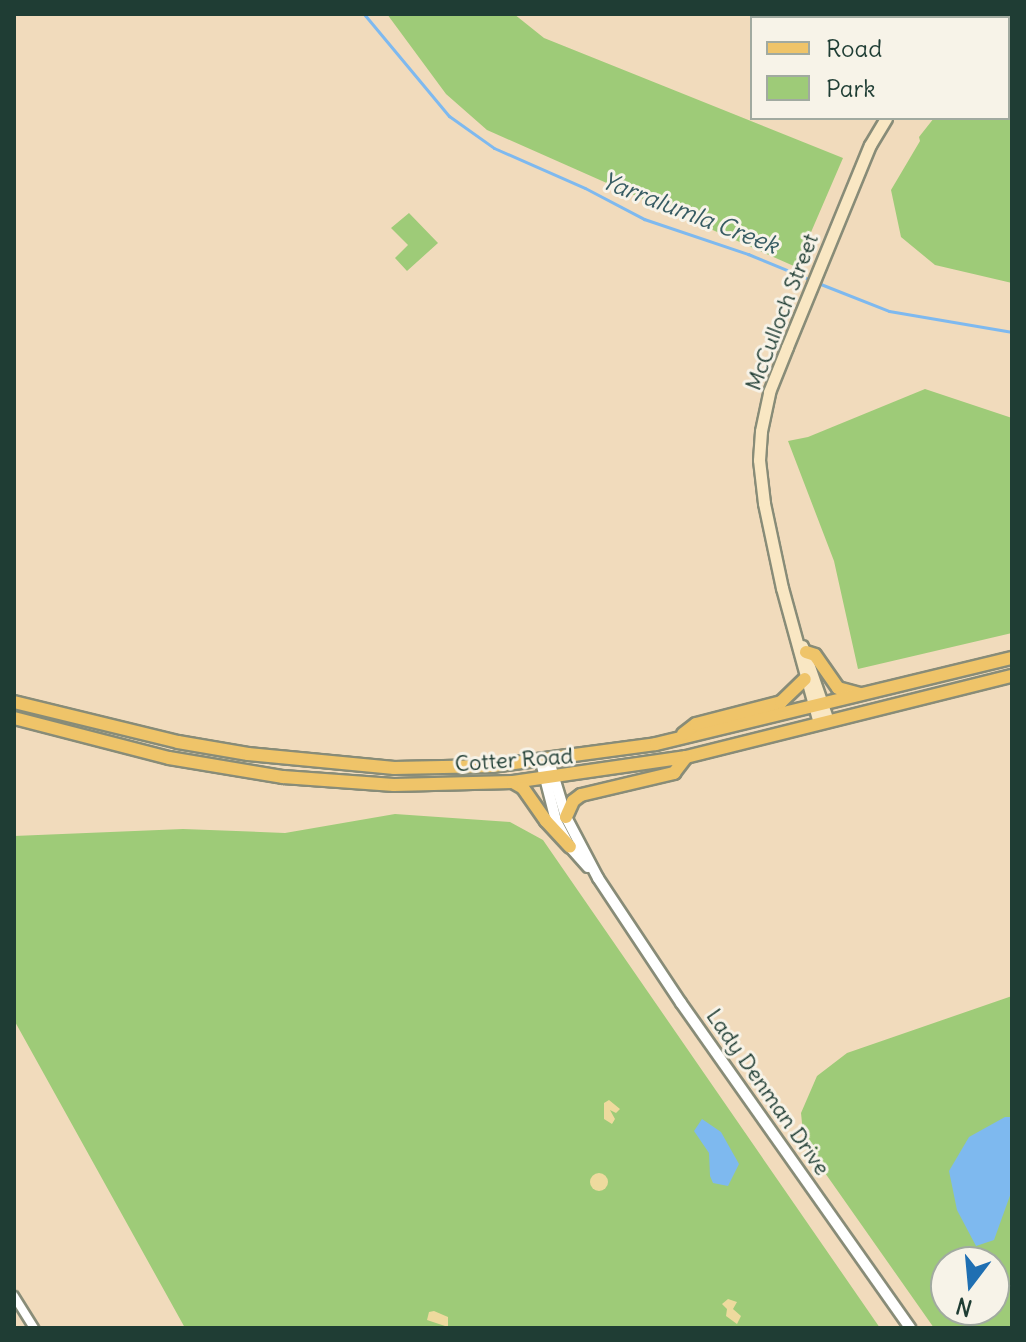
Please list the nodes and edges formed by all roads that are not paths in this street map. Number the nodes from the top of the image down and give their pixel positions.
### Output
1 (874, 120) edge
2 (883, 120) edge
3 (870, 145) junction
4 (797, 639) junction
5 (806, 652) junction
6 (1012, 658) edge
7 (1012, 676) edge
8 (805, 679) junction
9 (863, 695) junction
10 (14, 702) edge
11 (818, 704) junction
12 (14, 718) edge
13 (824, 722) junction
14 (677, 739) junction
15 (686, 757) junction
16 (545, 762) junction
17 (549, 779) junction
18 (513, 782) junction
19 (566, 817) junction
20 (570, 847) junction
21 (598, 878) junction
22 (14, 1296) edge
23 (34, 1328) edge
24 (910, 1328) edge

1 - 3 main road, McCulloch Street
2 - 3 main road, McCulloch Street
3 - 4 main road, McCulloch Street
4 - 5 main road, McCulloch Street
4 - 8 main road, McCulloch Street
5 - 9 main road
5 - 11 main road, McCulloch Street
6 - 9 main road, Cotter Road
7 - 13 main road, Cotter Road
8 - 11 main road, McCulloch Street
8 - 14 main road
9 - 11 main road, Cotter Road
10 - 16 main road, Cotter Road
11 - 13 main road, McCulloch Street
11 - 14 main road, Cotter Road
12 - 18 main road, Cotter Road
13 - 15 main road, Cotter Road
14 - 16 main road, Cotter Road
15 - 17 main road, Cotter Road
15 - 19 main road
16 - 17 street, Lady Denman Drive
17 - 18 main road, Cotter Road
17 - 19 street, Lady Denman Drive
17 - 20 street, Lady Denman Drive
18 - 20 main road
19 - 21 street, Lady Denman Drive
20 - 21 street, Lady Denman Drive
21 - 24 street, Lady Denman Drive
22 - 23 street

